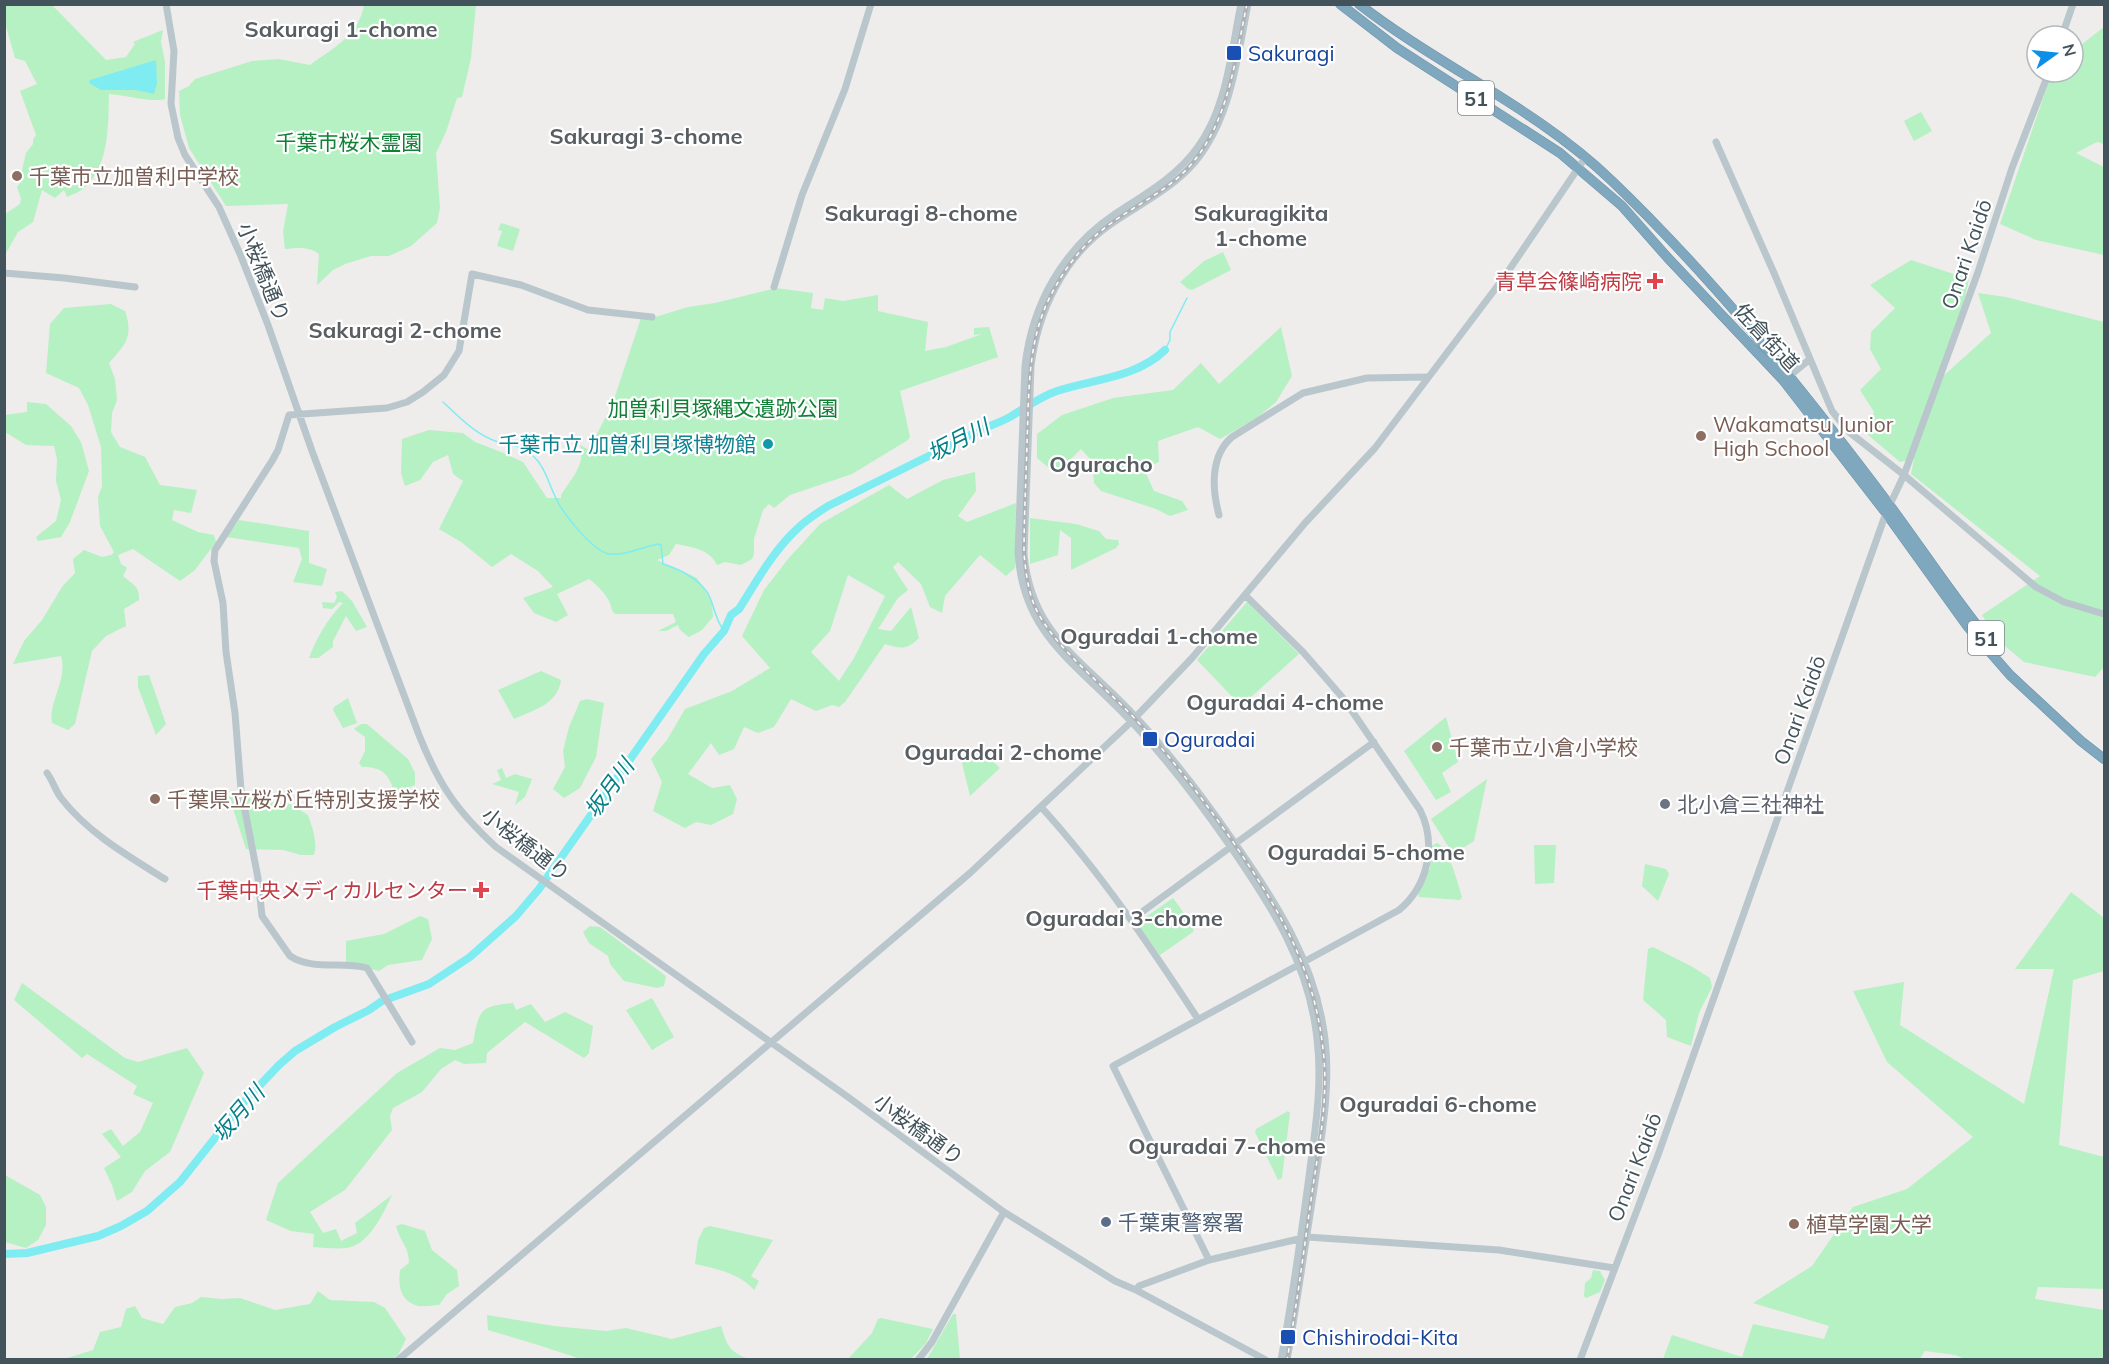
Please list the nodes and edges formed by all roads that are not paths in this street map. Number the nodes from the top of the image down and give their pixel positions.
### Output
1 (166, 4) edge
2 (871, 4) edge
3 (1241, 4) edge
4 (1248, 4) edge
5 (1340, 4) edge
6 (1359, 4) edge
7 (2073, 4) edge
8 (2066, 24) edge
9 (2044, 84) edge
10 (1716, 142) dead end
11 (1585, 158) junction
12 (1577, 167) junction
13 (4, 273) edge
14 (774, 286) dead end
15 (135, 287) dead end
16 (652, 317) dead end
17 (1810, 358) junction
18 (1028, 366) junction
19 (1787, 377) junction
20 (1427, 378) junction
21 (300, 415) junction
22 (1904, 475) junction
23 (1887, 509) junction
24 (1219, 515) dead end
25 (1245, 595) junction
26 (2104, 614) edge
27 (1133, 720) junction
28 (1374, 742) junction
29 (2104, 751) edge
30 (2104, 759) edge
31 (47, 773) dead end
32 (1042, 808) junction
33 (1233, 845) junction
34 (165, 879) dead end
35 (1131, 920) junction
36 (1302, 963) junction
37 (1198, 1019) junction
38 (412, 1042) dead end
39 (770, 1042) junction
40 (1004, 1212) junction
41 (1304, 1238) junction
42 (1209, 1260) junction
43 (1614, 1268) junction
44 (1136, 1290) junction
45 (398, 1359) edge
46 (918, 1359) edge
47 (1266, 1359) edge
48 (1281, 1359) edge
49 (1287, 1359) edge
50 (1580, 1359) edge

1 - 21 street, 小桜橋通り
2 - 14 street
3 - 18 street
4 - 18 street
5 - 12 highway, 佐倉街道 / 51
6 - 11 highway, 佐倉街道 / 51
7 - 8 street
9 - 22 street, Onari Kaidō
10 - 17 street
11 - 12 street
11 - 19 highway, 佐倉街道 / 51
12 - 19 highway, 佐倉街道 / 51
12 - 20 street
13 - 15 street
16 - 21 street
17 - 19 street
17 - 22 street
18 - 27 street
19 - 23 highway, 佐倉街道 / 51
20 - 24 street
20 - 25 street
21 - 38 street
21 - 39 street, 小桜橋通り
22 - 23 street, Onari Kaidō
22 - 26 street
23 - 29 highway, 佐倉街道 / 51
23 - 30 highway, 佐倉街道 / 51
23 - 43 street, Onari Kaidō
25 - 27 street
25 - 28 street
27 - 32 street
27 - 33 street
28 - 33 street
28 - 36 street
31 - 34 street
32 - 35 street
32 - 39 street
33 - 35 street
33 - 36 street
35 - 37 street
36 - 37 street
36 - 41 street
37 - 42 street
39 - 40 street, 小桜橋通り
39 - 45 street
40 - 44 street, 小桜橋通り
40 - 46 street
41 - 42 street
41 - 43 street
41 - 48 street
41 - 49 street
42 - 44 street
43 - 50 street, Onari Kaidō
44 - 47 street, 小桜橋通り

